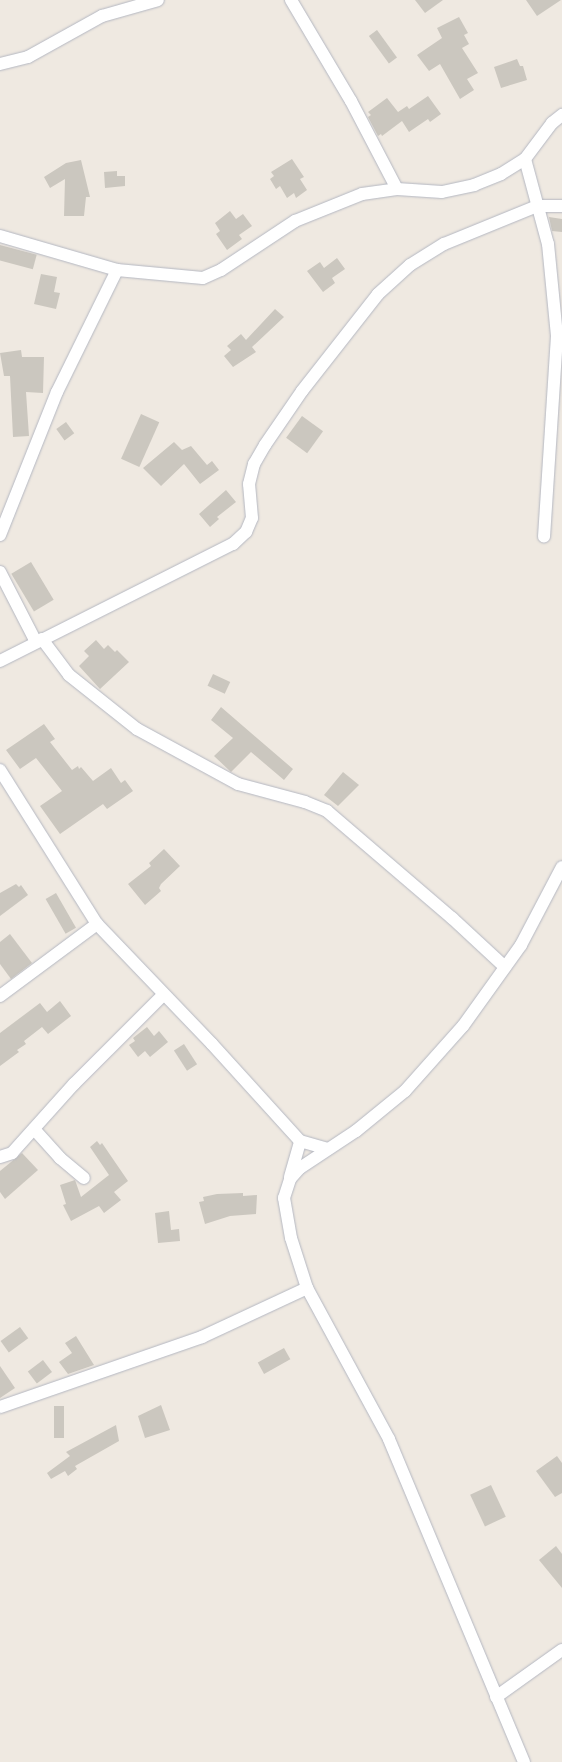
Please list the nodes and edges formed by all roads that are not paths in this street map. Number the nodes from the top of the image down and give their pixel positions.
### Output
1 (158, 0) edge
2 (291, 0) edge
3 (0, 64) edge
4 (562, 115) edge
5 (526, 159) junction
6 (397, 189) junction
7 (537, 206) junction
8 (562, 206) edge
9 (0, 236) edge
10 (118, 270) junction
11 (0, 535) edge
12 (544, 537) dead end
13 (0, 572) edge
14 (39, 641) junction
15 (0, 661) edge
16 (0, 770) edge
17 (562, 867) edge
18 (98, 924) junction
19 (505, 967) junction
20 (163, 995) junction
21 (0, 996) edge
22 (34, 1129) junction
23 (300, 1141) junction
24 (328, 1150) junction
25 (0, 1157) edge
26 (84, 1178) dead end
27 (290, 1179) junction
28 (307, 1288) junction
29 (0, 1407) edge
30 (562, 1650) edge
31 (496, 1697) junction
32 (524, 1762) edge

1 - 3 street
2 - 6 street
4 - 5 street
5 - 6 street
5 - 7 street
6 - 10 street
7 - 8 street
7 - 12 street
7 - 14 street
9 - 10 street
10 - 11 street
13 - 14 street
14 - 15 street
14 - 19 street
16 - 18 street
17 - 19 street
18 - 20 street
18 - 21 street
19 - 24 street
20 - 22 street
20 - 23 street
22 - 25 street
22 - 26 street
23 - 24 street
23 - 27 street
24 - 27 street
27 - 28 street
28 - 29 street
28 - 31 street
30 - 31 street
31 - 32 street

